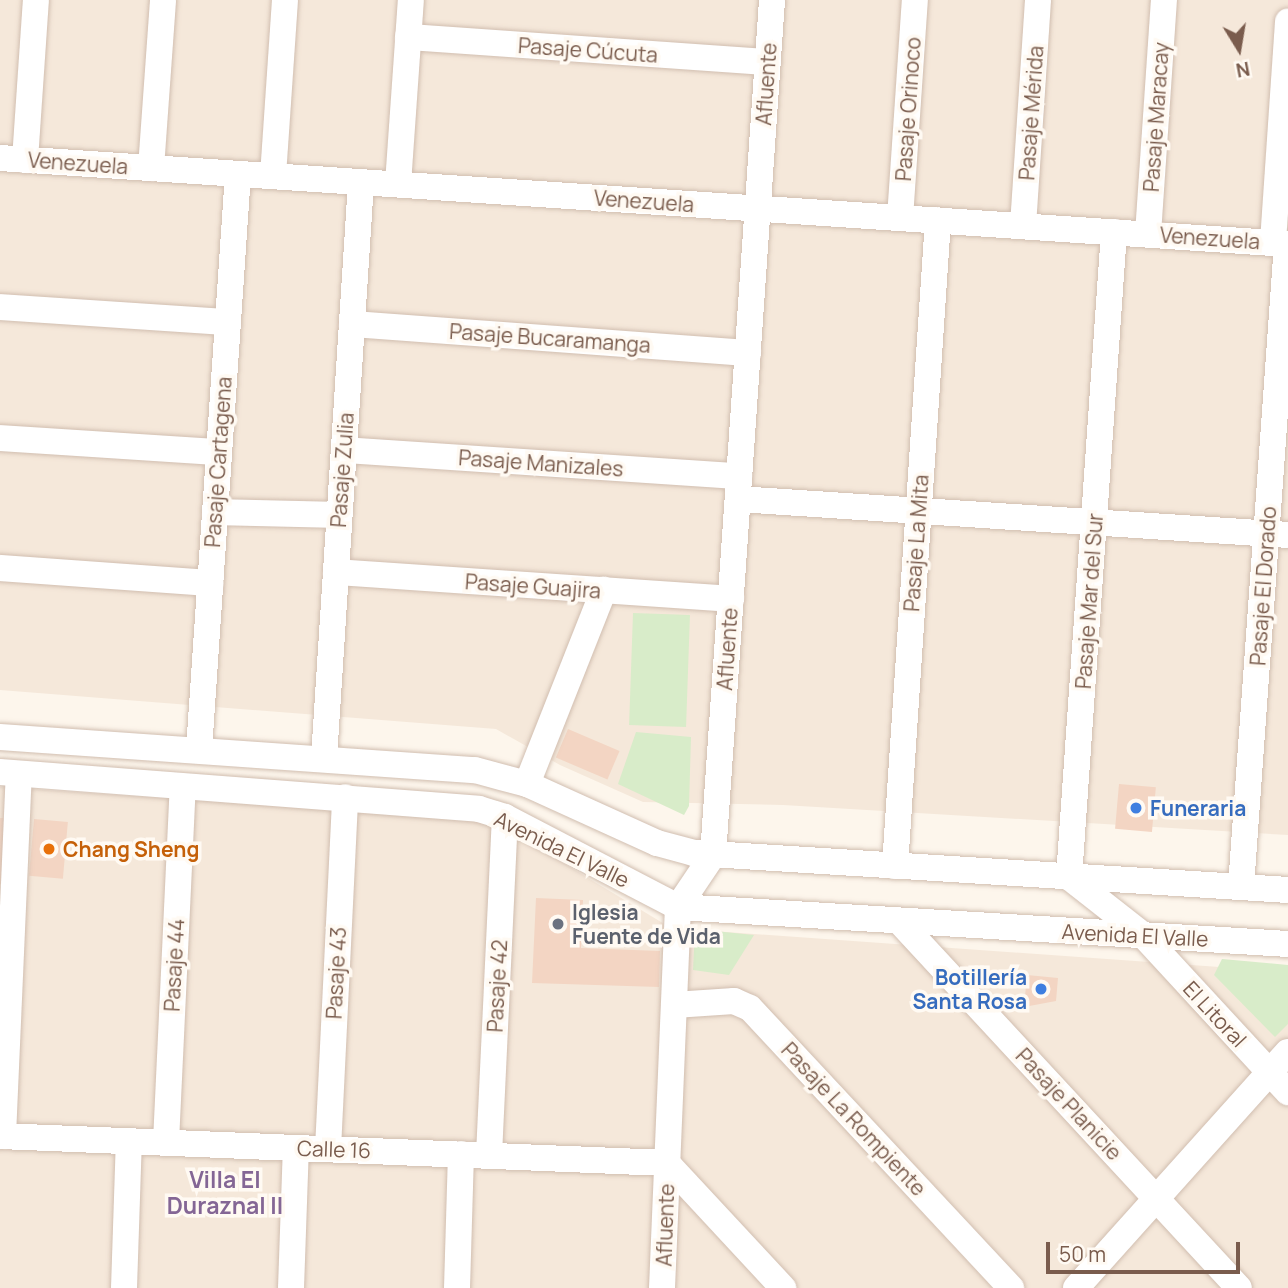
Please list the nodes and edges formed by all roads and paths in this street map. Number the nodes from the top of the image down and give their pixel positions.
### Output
1 (36, 0) edge
2 (163, 0) edge
3 (285, 0) edge
4 (411, 0) edge
5 (772, 0) edge
6 (915, 0) edge
7 (1038, 0) edge
8 (1164, 0) edge
9 (1288, 22) edge
10 (408, 37) junction
11 (767, 62) junction
12 (12, 159) edge
13 (152, 168) junction
14 (238, 174) junction
15 (273, 176) junction
16 (361, 182) junction
17 (398, 184) junction
18 (757, 208) junction
19 (900, 218) junction
20 (938, 220) junction
21 (1023, 226) junction
22 (1114, 232) junction
23 (1148, 234) junction
24 (1283, 243) edge
25 (0, 307) edge
26 (228, 322) junction
27 (352, 324) junction
28 (748, 353) junction
29 (0, 438) edge
30 (344, 450) junction
31 (219, 452) junction
32 (738, 488) junction
33 (918, 511) junction
34 (215, 512) junction
35 (340, 515) junction
36 (1094, 522) junction
37 (1277, 534) edge
38 (0, 568) edge
39 (336, 572) junction
40 (210, 583) junction
41 (604, 590) junction
42 (731, 599) junction
43 (0, 737) edge
44 (199, 750) junction
45 (324, 758) junction
46 (10, 773) edge
47 (527, 784) junction
48 (183, 787) junction
49 (345, 797) junction
50 (505, 817) junction
51 (713, 855) junction
52 (895, 866) junction
53 (1069, 877) junction
54 (1241, 887) junction
55 (1288, 890) edge
56 (678, 907) junction
57 (899, 921) junction
58 (1143, 936) junction
59 (1288, 944) edge
60 (674, 1005) junction
61 (1288, 1052) edge
62 (1269, 1071) junction
63 (1288, 1092) edge
64 (1, 1136) edge
65 (129, 1141) junction
66 (166, 1143) junction
67 (296, 1148) junction
68 (328, 1149) junction
69 (461, 1154) junction
70 (489, 1155) junction
71 (667, 1163) junction
72 (1158, 1201) junction
73 (124, 1288) edge
74 (291, 1288) edge
75 (457, 1288) edge
76 (662, 1288) edge
77 (783, 1288) edge
78 (1011, 1288) edge
79 (1076, 1288) edge
80 (1239, 1288) edge

1 - 12 street
2 - 13 street
3 - 15 street
4 - 10 street
5 - 11 street, Afluente
6 - 19 street, Pasaje Orinoco
7 - 21 street, Pasaje Mérida
8 - 23 street, Pasaje Maracay
9 - 24 street, Pasaje El Dorado
10 - 11 street, Pasaje Cúcuta
10 - 17 street
11 - 18 street, Afluente
12 - 13 street, Venezuela
13 - 14 street, Venezuela
14 - 15 street, Venezuela
14 - 26 street, Pasaje Cartagena
15 - 16 street, Venezuela
16 - 17 street, Venezuela
16 - 27 street, Pasaje Zulia
17 - 18 street, Venezuela
18 - 19 street, Venezuela
18 - 28 street, Afluente
19 - 20 street, Venezuela
20 - 21 street, Venezuela
20 - 33 street, Pasaje La Mita
21 - 22 street, Venezuela
22 - 23 street, Venezuela
22 - 36 street, Pasaje Mar del Sur
23 - 24 street, Venezuela
24 - 37 street, Pasaje El Dorado
25 - 26 street
26 - 31 street, Pasaje Cartagena
27 - 28 street, Pasaje Bucaramanga
27 - 30 street, Pasaje Zulia
28 - 32 street, Afluente
29 - 31 street
30 - 32 street, Pasaje Manizales
30 - 35 street, Pasaje Zulia
31 - 34 street, Pasaje Cartagena
32 - 33 street, Pasaje Manizales
32 - 42 street, Afluente
33 - 36 street, Pasaje Manizales
33 - 52 street, Pasaje La Mita
34 - 35 street
34 - 40 street, Pasaje Cartagena
35 - 39 street, Pasaje Zulia
36 - 37 street, Pasaje Manizales
36 - 53 street, Pasaje Mar del Sur
37 - 54 street, Pasaje El Dorado
38 - 40 street
39 - 41 street, Pasaje Guajira
39 - 45 street, Pasaje Zulia
40 - 44 street, Pasaje Cartagena
41 - 42 street, Pasaje Guajira
41 - 47 street
42 - 51 street, Afluente
43 - 44 street, Avenida El Valle
44 - 45 street, Avenida El Valle
45 - 47 street, Avenida El Valle
46 - 48 street, Avenida El Valle
46 - 64 street
47 - 51 street, Avenida El Valle
48 - 49 street, Avenida El Valle
48 - 66 street, Pasaje 44
49 - 50 street, Avenida El Valle
49 - 68 street, Pasaje 43
50 - 56 street, Avenida El Valle
50 - 70 street, Pasaje 42
51 - 52 street, Avenida El Valle
51 - 56 street, Afluente
52 - 53 street, Avenida El Valle
53 - 54 street, Avenida El Valle
53 - 58 street
54 - 55 street, Avenida El Valle
56 - 57 street, Avenida El Valle
56 - 60 street, Afluente
57 - 58 street, Avenida El Valle
57 - 72 street, Pasaje Planicie
58 - 59 street, Avenida El Valle
58 - 62 street, El Litoral
60 - 71 street, Afluente
60 - 78 street, Pasaje La Rompiente
61 - 62 street
62 - 63 street, El Litoral
62 - 72 street
64 - 65 street, Calle 16
65 - 66 street, Calle 16
65 - 73 street
66 - 67 street, Calle 16
67 - 68 street, Calle 16
67 - 74 street
68 - 69 street, Calle 16
69 - 70 street, Calle 16
69 - 75 street
70 - 71 street, Calle 16
71 - 76 street, Afluente
71 - 77 street
72 - 79 street
72 - 80 street, Pasaje Planicie

